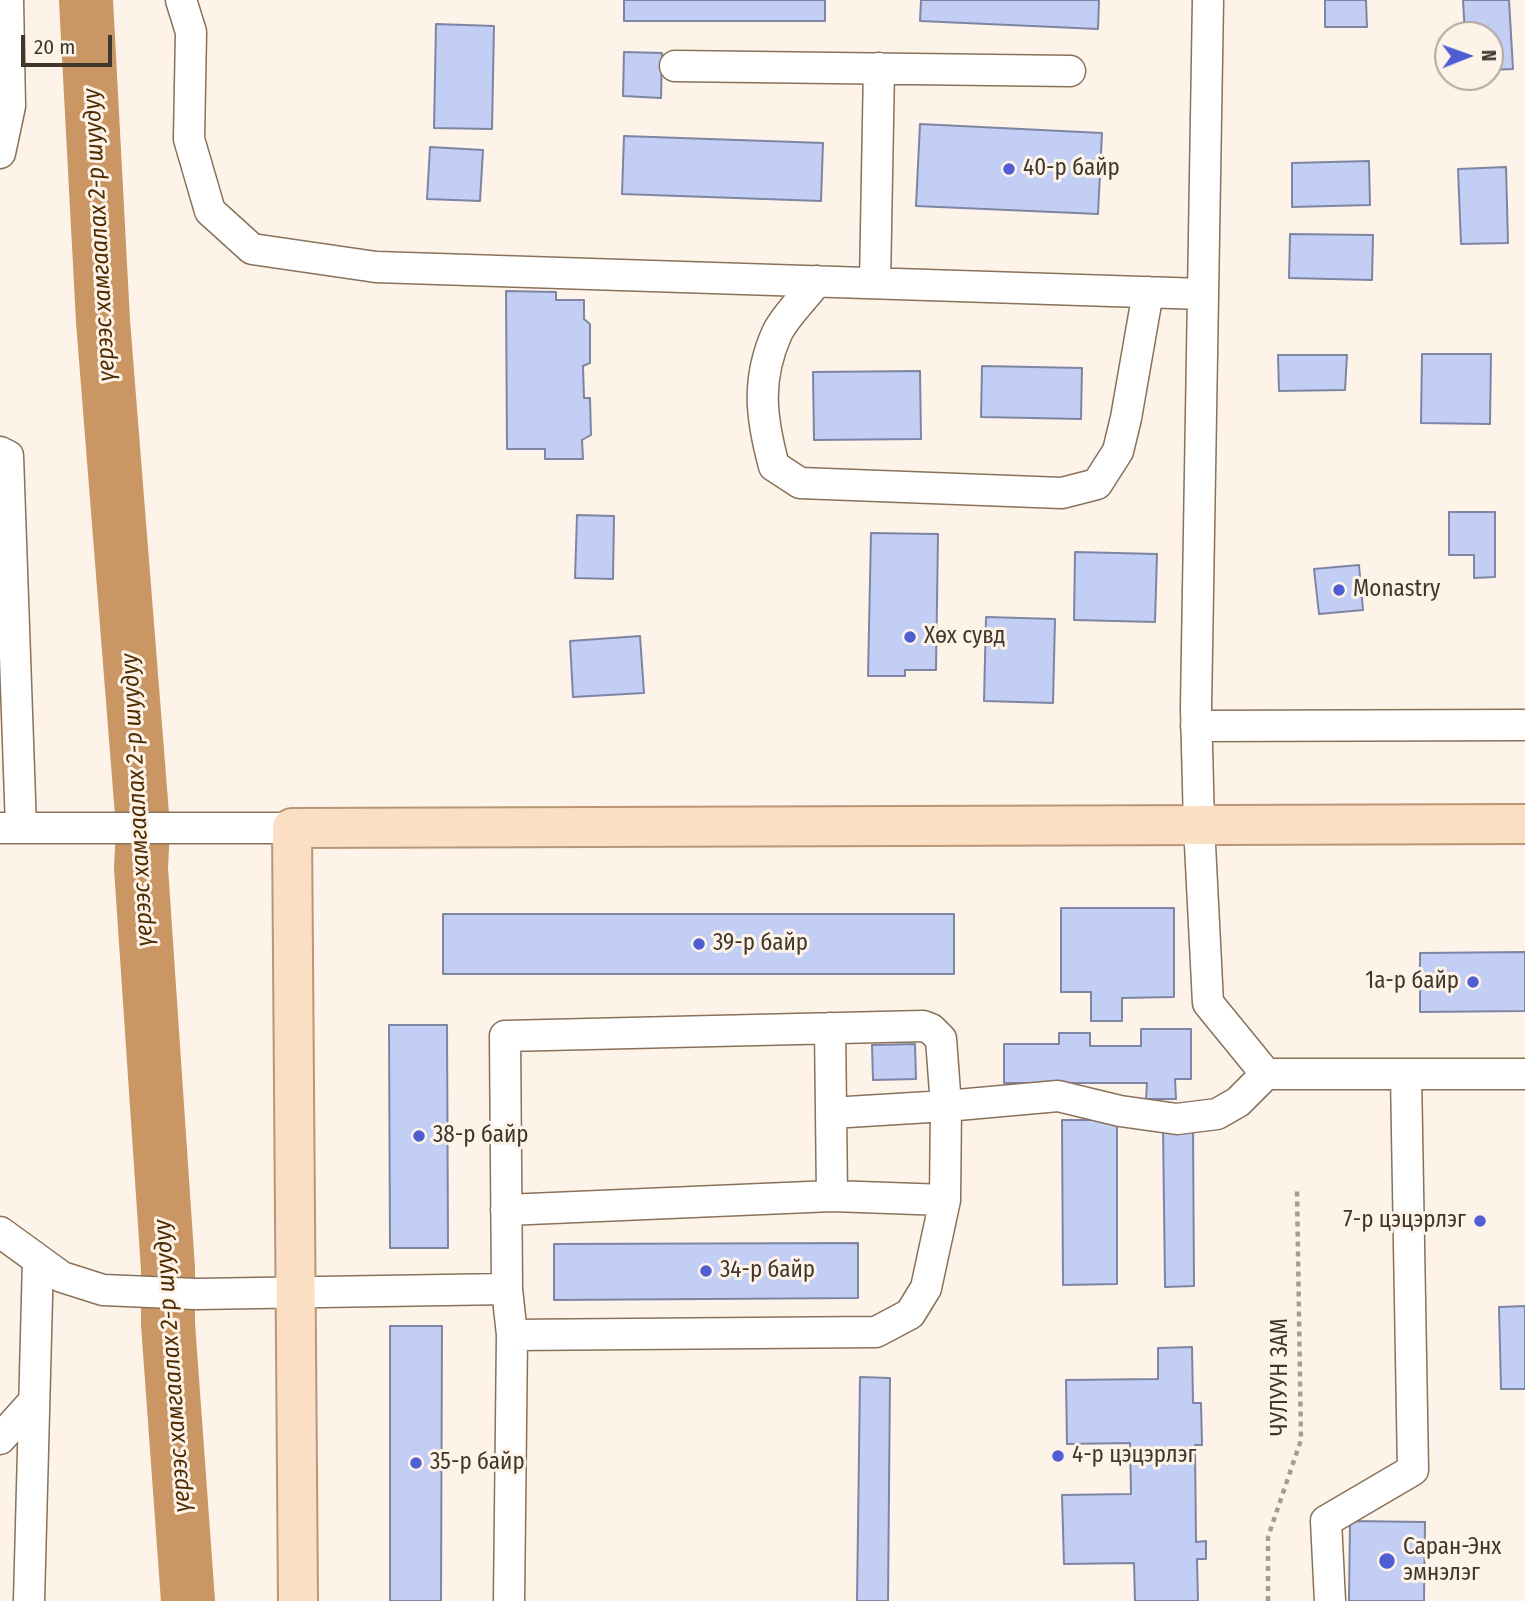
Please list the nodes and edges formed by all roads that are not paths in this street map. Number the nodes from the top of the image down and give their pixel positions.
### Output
1 (8, 0) edge
2 (181, 0) edge
3 (1208, 0) edge
4 (675, 66) dead end
5 (879, 68) junction
6 (1070, 71) dead end
7 (0, 153) edge
8 (817, 281) junction
9 (875, 283) junction
10 (1148, 292) junction
11 (1203, 294) junction
12 (0, 452) edge
13 (1525, 725) edge
14 (1196, 726) junction
15 (1525, 824) edge
16 (1199, 825) junction
17 (11, 828) edge
18 (292, 828) junction
19 (830, 1028) junction
20 (1266, 1074) junction
21 (1525, 1074) edge
22 (1406, 1075) junction
23 (946, 1106) junction
24 (831, 1112) junction
25 (832, 1196) junction
26 (945, 1200) junction
27 (506, 1209) junction
28 (0, 1232) edge
29 (38, 1260) junction
30 (507, 1289) junction
31 (295, 1292) junction
32 (512, 1335) junction
33 (34, 1401) junction
34 (0, 1439) edge
35 (29, 1601) edge
36 (298, 1601) edge
37 (509, 1601) edge
38 (1329, 1601) edge

1 - 7 street
2 - 8 street
3 - 11 street
4 - 5 street
5 - 6 street
5 - 9 street
8 - 9 street
8 - 10 street
9 - 10 street
10 - 11 street
11 - 14 street
12 - 17 street
13 - 14 street
14 - 16 street
15 - 16 main road
16 - 18 main road
16 - 20 street
17 - 18 street
18 - 31 main road
19 - 23 street
19 - 24 street
19 - 27 street
20 - 22 street
20 - 23 street
21 - 22 street
22 - 38 street
23 - 24 street
23 - 26 street
24 - 25 street
25 - 26 street
25 - 27 street
26 - 32 street
27 - 30 street
28 - 29 street
29 - 31 street
29 - 33 street
30 - 31 street
30 - 32 street
31 - 36 main road
32 - 37 street
33 - 34 street
33 - 35 street

